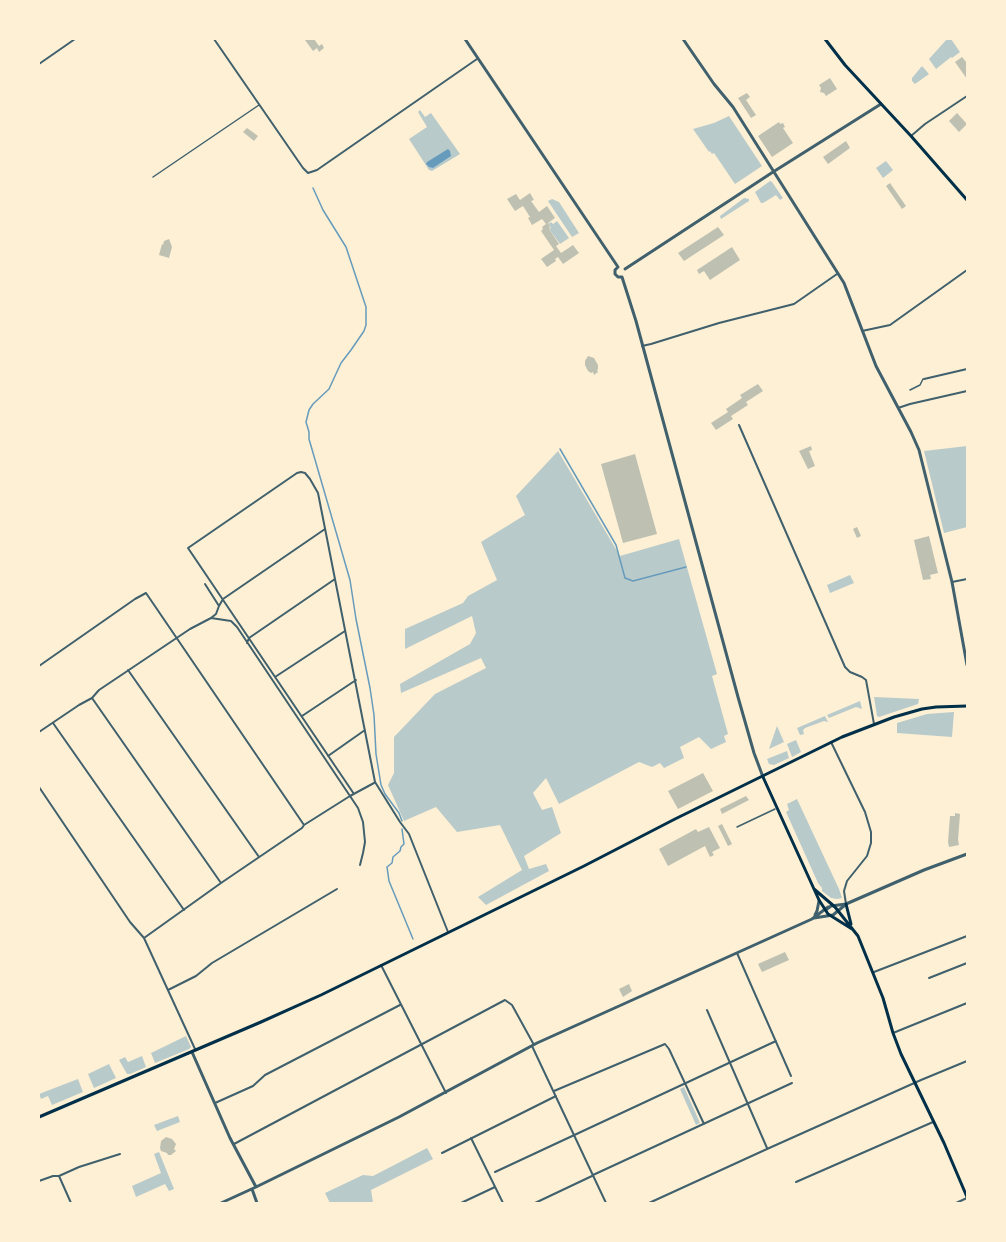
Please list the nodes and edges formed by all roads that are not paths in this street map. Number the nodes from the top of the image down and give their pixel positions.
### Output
1 (75, 39) edge
2 (214, 39) edge
3 (465, 39) edge
4 (683, 39) edge
5 (825, 39) edge
6 (478, 58) junction
7 (39, 64) edge
8 (967, 96) edge
9 (881, 104) junction
10 (259, 105) junction
11 (911, 136) junction
12 (773, 172) junction
13 (153, 177) dead end
14 (967, 200) edge
15 (618, 267) junction
16 (625, 269) junction
17 (967, 270) edge
18 (838, 273) junction
19 (622, 277) junction
20 (862, 331) junction
21 (642, 346) junction
22 (967, 369) edge
23 (924, 378) joint
24 (910, 390) dead end
25 (967, 391) edge
26 (898, 408) junction
27 (739, 425) dead end
28 (325, 529) junction
29 (335, 579) junction
30 (967, 579) edge
31 (952, 582) junction
32 (205, 584) dead end
33 (223, 600) junction
34 (219, 606) junction
35 (211, 618) junction
36 (346, 630) junction
37 (249, 638) junction
38 (177, 639) junction
39 (247, 643) junction
40 (967, 665) edge
41 (39, 666) edge
42 (128, 670) junction
43 (275, 677) junction
44 (356, 680) junction
45 (92, 698) junction
46 (967, 706) edge
47 (302, 716) junction
48 (53, 723) junction
49 (874, 724) junction
50 (365, 730) junction
51 (39, 732) edge
52 (831, 742) junction
53 (328, 756) junction
54 (763, 777) junction
55 (375, 782) junction
56 (39, 787) edge
57 (354, 794) junction
58 (350, 796) junction
59 (776, 808) junction
60 (304, 825) junction
61 (737, 827) dead end
62 (967, 854) edge
63 (259, 857) junction
64 (360, 865) dead end
65 (221, 883) junction
66 (337, 889) dead end
67 (814, 889) junction
68 (819, 900) junction
69 (846, 904) junction
70 (184, 910) junction
71 (832, 911) junction
72 (812, 919) junction
73 (853, 928) junction
74 (448, 932) junction
75 (855, 932) junction
76 (967, 936) edge
77 (144, 938) junction
78 (737, 953) junction
79 (967, 963) edge
80 (381, 965) junction
81 (874, 972) junction
82 (929, 978) dead end
83 (168, 990) junction
84 (967, 1003) edge
85 (400, 1005) junction
86 (707, 1010) dead end
87 (893, 1033) junction
88 (776, 1041) junction
89 (422, 1045) junction
90 (533, 1046) junction
91 (194, 1051) junction
92 (967, 1061) edge
93 (730, 1062) junction
94 (791, 1076) dead end
95 (684, 1083) junction
96 (792, 1083) dead end
97 (914, 1083) junction
98 (554, 1091) junction
99 (446, 1093) junction
100 (556, 1096) junction
101 (215, 1103) junction
102 (748, 1104) junction
103 (39, 1117) edge
104 (934, 1121) junction
105 (704, 1124) junction
106 (574, 1135) junction
107 (471, 1138) junction
108 (234, 1144) junction
109 (767, 1149) junction
110 (442, 1153) dead end
111 (120, 1154) dead end
112 (495, 1172) dead end
113 (593, 1175) junction
114 (59, 1176) junction
115 (39, 1181) edge
116 (795, 1182) dead end
117 (495, 1187) junction
118 (254, 1188) junction
119 (967, 1197) edge
120 (71, 1203) edge
121 (221, 1203) edge
122 (257, 1203) edge
123 (461, 1203) edge
124 (503, 1203) edge
125 (535, 1203) edge
126 (606, 1203) edge
127 (649, 1203) edge
128 (956, 1203) edge

1 - 7 street
2 - 10 street
3 - 6 street
4 - 12 street
5 - 9 main road
6 - 10 street
6 - 15 street
8 - 11 street
9 - 11 main road
9 - 12 street
10 - 13 street
11 - 14 main road
12 - 16 street
12 - 18 street
15 - 16 street
15 - 19 street
16 - 19 street
17 - 20 street
18 - 20 street
18 - 21 street
19 - 21 street
20 - 26 street
21 - 54 street
22 - 23 street
23 - 24 street
25 - 26 street
26 - 31 street
27 - 49 street
28 - 29 street
28 - 33 street
28 - 33 street
29 - 36 street
29 - 37 street
30 - 31 street
31 - 40 street
32 - 34 street
33 - 34 street
33 - 37 street
34 - 35 street
35 - 38 street
35 - 39 street
36 - 43 street
36 - 44 street
37 - 39 street
37 - 43 street
38 - 41 street
38 - 42 street
38 - 60 street
39 - 58 street
42 - 45 street
42 - 63 street
43 - 47 street
44 - 47 street
44 - 50 street
45 - 48 street
45 - 65 street
46 - 49 main road
47 - 53 street
48 - 51 street
48 - 70 street
49 - 52 main road
50 - 53 street
50 - 55 street
52 - 54 main road
52 - 69 street
53 - 57 street
54 - 59 main road
54 - 74 main road
55 - 57 street
55 - 74 street
56 - 77 street
57 - 58 street
58 - 60 street
58 - 64 street
59 - 61 street
59 - 67 main road
60 - 63 street
62 - 69 street
63 - 65 street
65 - 70 street
66 - 83 street
67 - 68 main road
67 - 71 main road
68 - 71 main road
68 - 72 street
69 - 71 street
69 - 71 street
69 - 73 main road
70 - 77 street
71 - 72 street
71 - 72 street
71 - 73 main road
71 - 75 main road
72 - 78 street
73 - 75 main road
74 - 80 main road
75 - 81 main road
76 - 81 street
77 - 83 street
78 - 88 street
78 - 90 street
79 - 82 street
80 - 85 street
80 - 91 main road
81 - 87 main road
83 - 91 street
84 - 87 street
85 - 89 street
85 - 101 street
86 - 93 street
87 - 97 main road
88 - 93 street
88 - 94 street
89 - 90 street
89 - 99 street
89 - 108 street
90 - 98 street
90 - 99 street
91 - 101 street
91 - 103 main road
92 - 97 street
93 - 95 street
93 - 102 street
95 - 98 street
95 - 105 street
95 - 106 street
96 - 102 street
97 - 104 main road
97 - 109 street
98 - 100 street
99 - 118 street
100 - 106 street
100 - 107 street
101 - 108 street
102 - 105 street
102 - 109 street
104 - 116 street
104 - 119 main road
105 - 113 street
106 - 112 street
106 - 113 street
107 - 110 street
107 - 117 street
108 - 118 street
109 - 127 street
111 - 114 street
113 - 125 street
113 - 126 street
114 - 115 street
114 - 120 street
117 - 123 street
117 - 124 street
118 - 121 street
118 - 122 street
119 - 128 street

